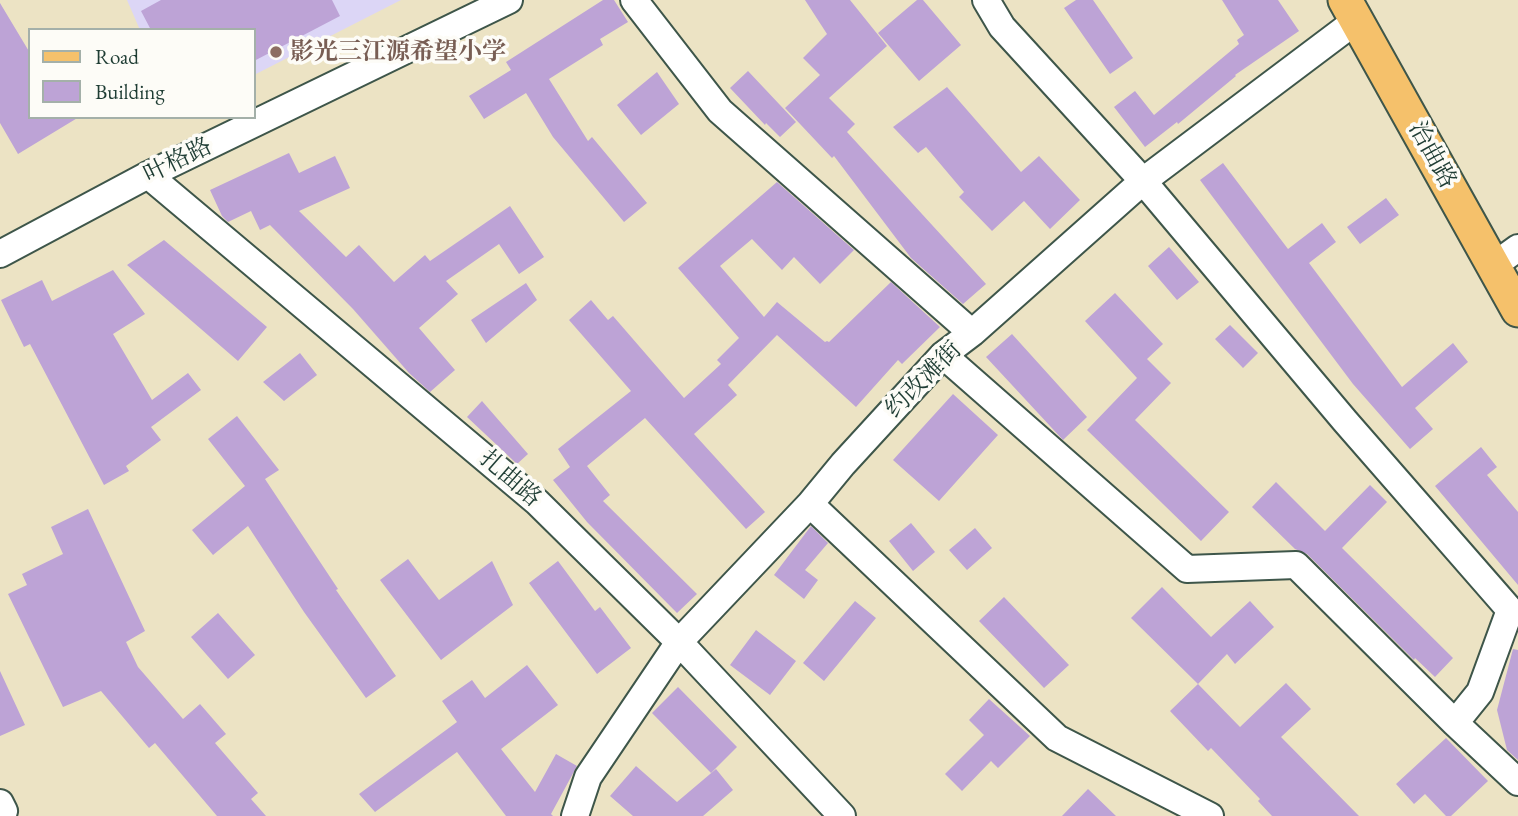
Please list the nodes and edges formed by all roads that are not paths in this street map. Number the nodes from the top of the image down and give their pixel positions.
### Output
1 (509, 0) edge
2 (634, 0) edge
3 (986, 0) edge
4 (1351, 10) edge
5 (148, 175) junction
6 (1143, 181) junction
7 (0, 254) edge
8 (1506, 257) edge
9 (1518, 310) edge
10 (972, 333) junction
11 (943, 355) junction
12 (810, 504) junction
13 (679, 642) junction
14 (1455, 723) junction
15 (1518, 782) edge
16 (0, 803) edge
17 (1, 816) edge
18 (575, 816) edge
19 (842, 816) edge
20 (1210, 816) edge

1 - 5 street, 叶格路
2 - 10 street
3 - 6 street
4 - 6 street, 约改滩街
4 - 8 main road, 治曲路
5 - 7 street, 叶格路
5 - 13 street, 扎曲路
6 - 10 street, 约改滩街
6 - 14 street
8 - 9 main road, 治曲路
10 - 11 street, 约改滩街
11 - 12 street, 约改滩街
11 - 14 street
12 - 13 street, 约改滩街
12 - 20 street
13 - 18 street, 约改滩街
13 - 19 street, 扎曲路
14 - 15 street
16 - 17 street

